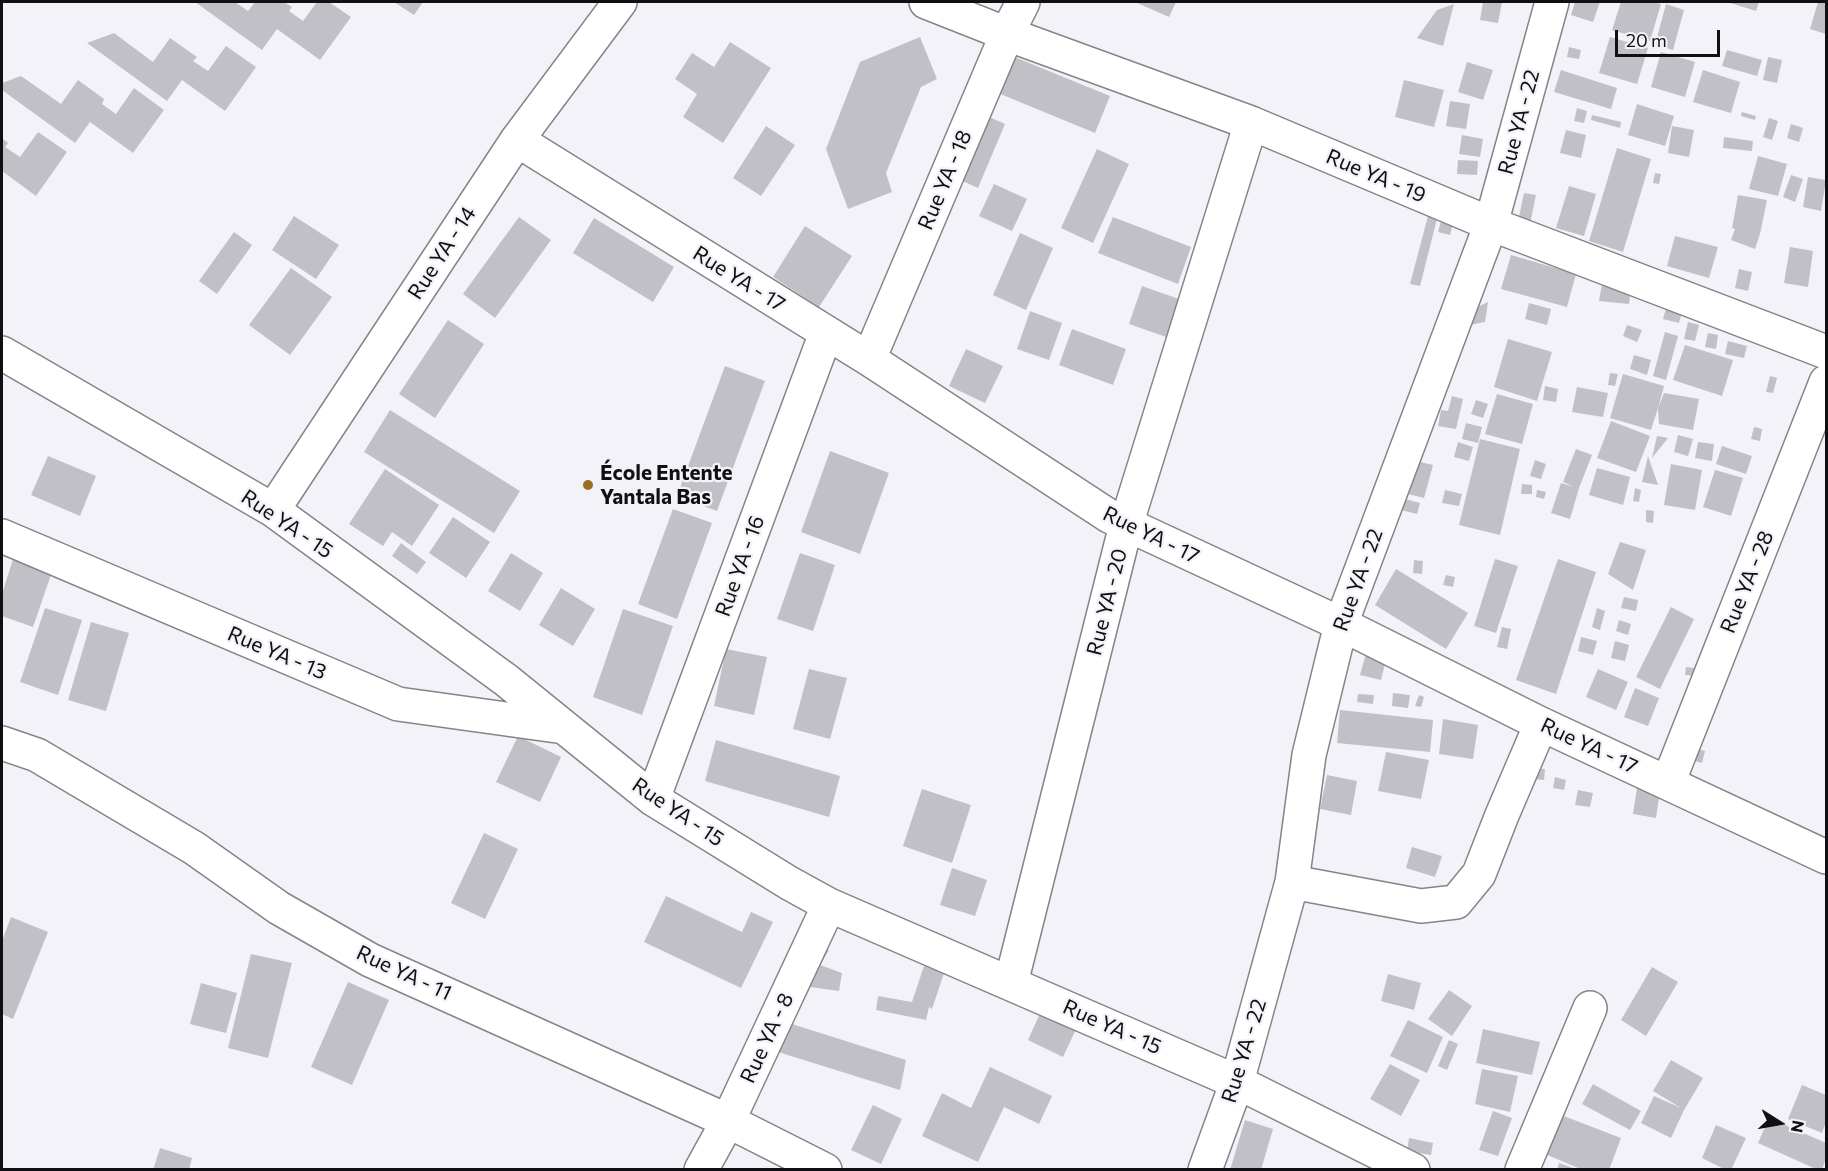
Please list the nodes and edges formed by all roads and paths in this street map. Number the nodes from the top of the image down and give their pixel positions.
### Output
1 (620, 2) edge
2 (926, 2) edge
3 (1023, 2) edge
4 (1552, 2) edge
5 (1007, 34) junction
6 (1251, 123) junction
7 (517, 140) junction
8 (1491, 224) junction
9 (826, 333) junction
10 (1827, 352) edge
11 (2, 353) edge
12 (869, 359) junction
13 (1827, 382) edge
14 (273, 510) junction
15 (1126, 525) junction
16 (2, 536) edge
17 (1341, 624) junction
18 (1541, 724) junction
19 (564, 727) junction
20 (2, 743) edge
21 (1668, 783) junction
22 (653, 799) junction
23 (1827, 857) edge
24 (1292, 882) junction
25 (829, 905) junction
26 (1011, 983) junction
27 (1590, 1008) dead end
28 (1237, 1082) junction
29 (728, 1121) junction
30 (701, 1170) edge
31 (825, 1170) edge
32 (1205, 1170) edge
33 (1413, 1170) edge
34 (1522, 1170) edge

1 - 7 street, Rue YA - 14
2 - 5 street, Rue YA - 19
3 - 5 street, Rue YA - 18
4 - 8 street, Rue YA - 22
5 - 6 street, Rue YA - 19
5 - 12 street, Rue YA - 18
6 - 8 street, Rue YA - 19
6 - 15 street, Rue YA - 20
7 - 9 street, Rue YA - 17
7 - 14 street, Rue YA - 14
8 - 10 street, Rue YA - 19
8 - 17 street, Rue YA - 22
9 - 12 street, Rue YA - 17
9 - 22 street, Rue YA - 16
11 - 14 street, Rue YA - 15
12 - 15 street, Rue YA - 17
13 - 21 street, Rue YA - 28
14 - 19 street, Rue YA - 15
15 - 17 street, Rue YA - 17
15 - 26 street, Rue YA - 20
16 - 19 street, Rue YA - 13
17 - 18 street, Rue YA - 17
17 - 24 street, Rue YA - 22
18 - 21 street, Rue YA - 17
18 - 24 street
19 - 22 street, Rue YA - 15
20 - 29 street, Rue YA - 11
21 - 23 street, Rue YA - 17
22 - 25 street, Rue YA - 15
24 - 28 street, Rue YA - 22
25 - 26 street, Rue YA - 15
25 - 29 street, Rue YA - 8
26 - 28 street, Rue YA - 15
27 - 34 street
28 - 32 street, Rue YA - 22
28 - 33 street, Rue YA - 15
29 - 30 street, Rue YA - 8
29 - 31 street, Rue YA - 11

